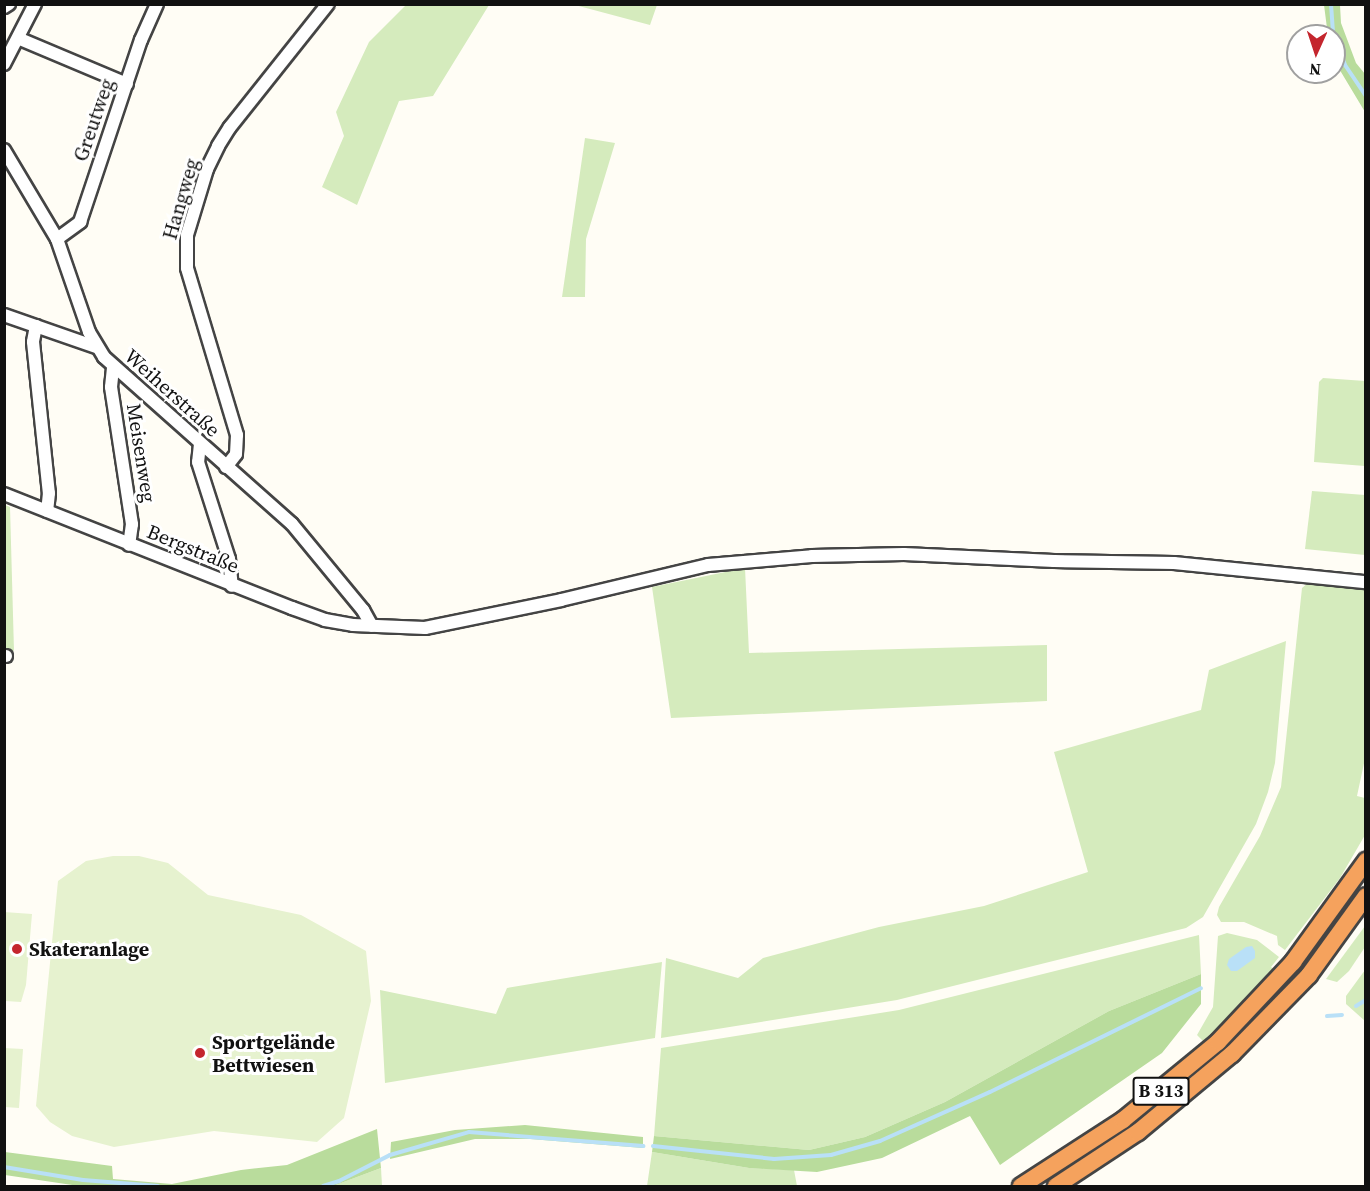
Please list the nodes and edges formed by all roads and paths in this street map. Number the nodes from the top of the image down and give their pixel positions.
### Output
1 (9, 4) edge
2 (35, 4) edge
3 (157, 4) edge
4 (327, 4) edge
5 (4, 7) edge
6 (20, 39) junction
7 (4, 64) edge
8 (127, 84) junction
9 (4, 150) edge
10 (57, 239) junction
11 (4, 315) edge
12 (36, 326) junction
13 (96, 346) junction
14 (113, 368) junction
15 (200, 444) junction
16 (226, 467) junction
17 (4, 494) edge
18 (47, 511) junction
19 (129, 544) junction
20 (1365, 582) edge
21 (232, 586) junction
22 (372, 626) junction
23 (1365, 861) edge
24 (1365, 896) edge
25 (1021, 1186) edge
26 (1056, 1186) edge

1 - 5 street
2 - 6 street
3 - 8 street, Greutweg
4 - 16 street, Hangweg
6 - 7 street
6 - 8 street
8 - 10 street, Greutweg
9 - 10 street, Weiherstraße
10 - 13 street, Weiherstraße
11 - 12 street
12 - 13 street
12 - 18 street
13 - 14 street, Weiherstraße
14 - 15 street, Weiherstraße
14 - 19 street, Meisenweg
15 - 16 street, Weiherstraße
15 - 21 street
16 - 22 street, Weiherstraße
17 - 18 street, Bergstraße
18 - 19 street, Bergstraße
19 - 21 street, Bergstraße
20 - 22 street, Bergstraße
21 - 22 street, Bergstraße
23 - 25 highway, B 313
24 - 26 highway, B 313

